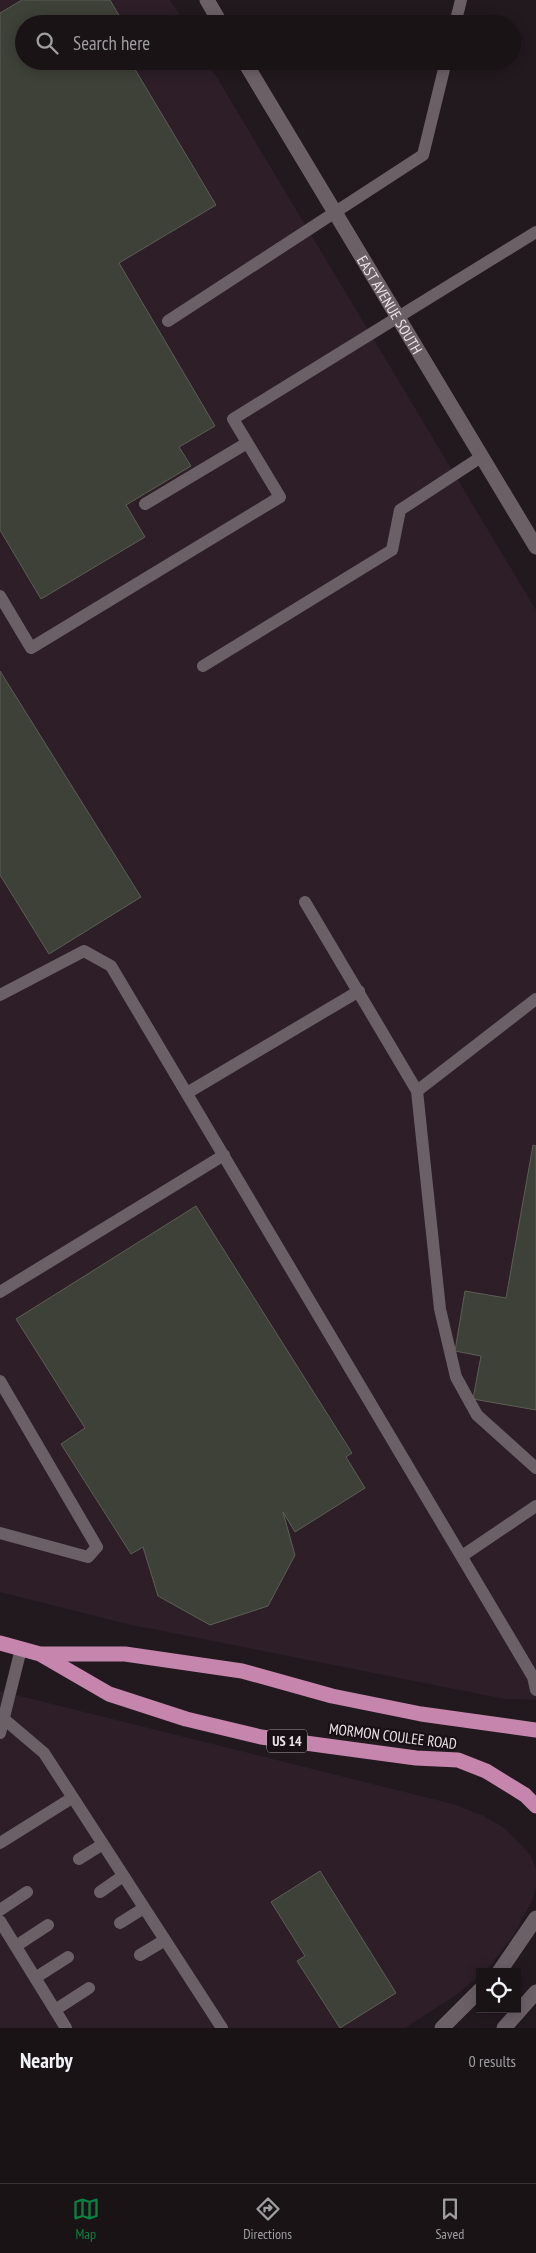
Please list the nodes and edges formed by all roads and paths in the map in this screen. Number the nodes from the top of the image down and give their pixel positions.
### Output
1 (207, 0) edge
2 (461, 0) edge
3 (216, 15) edge
4 (457, 15) edge
5 (249, 70) edge
6 (444, 70) edge
7 (336, 214) junction
8 (536, 232) edge
9 (400, 318) junction
10 (168, 321) dead end
11 (247, 443) junction
12 (481, 457) junction
13 (145, 504) dead end
14 (536, 547) edge
15 (0, 596) edge
16 (203, 666) dead end
17 (305, 902) dead end
18 (359, 991) junction
19 (0, 995) edge
20 (536, 999) edge
21 (417, 1091) junction
22 (187, 1093) junction
23 (224, 1155) junction
24 (0, 1292) edge
25 (0, 1382) edge
26 (536, 1468) edge
27 (536, 1506) edge
28 (0, 1532) edge
29 (462, 1556) junction
30 (0, 1643) edge
31 (21, 1649) junction
32 (40, 1654) junction
33 (536, 1690) edge
34 (4, 1719) junction
35 (536, 1730) edge
36 (0, 1733) edge
37 (72, 1798) junction
38 (536, 1806) edge
39 (0, 1843) edge
40 (103, 1844) junction
41 (79, 1859) dead end
42 (123, 1876) junction
43 (27, 1892) dead end
44 (100, 1892) dead end
45 (144, 1908) junction
46 (0, 1910) edge
47 (536, 1918) edge
48 (0, 1921) edge
49 (120, 1923) dead end
50 (48, 1924) dead end
51 (165, 1940) junction
52 (16, 1946) junction
53 (140, 1955) dead end
54 (68, 1957) dead end
55 (502, 1968) edge
56 (35, 1978) junction
57 (89, 1988) dead end
58 (536, 1992) edge
59 (476, 1994) edge
60 (55, 2010) junction
61 (66, 2028) edge
62 (222, 2028) edge
63 (442, 2028) edge
64 (504, 2028) edge

1 - 3 street
2 - 4 lane
5 - 7 street, EAST AVENUE SOUTH
6 - 7 lane
7 - 9 street, EAST AVENUE SOUTH
7 - 10 lane
8 - 9 lane
9 - 11 lane
9 - 12 street, EAST AVENUE SOUTH
11 - 13 lane
11 - 15 lane
12 - 14 street, EAST AVENUE SOUTH
12 - 16 lane
17 - 18 lane
18 - 21 lane
18 - 22 lane
19 - 22 lane
20 - 21 lane
21 - 26 lane
22 - 23 lane
23 - 24 lane
23 - 29 lane
25 - 28 lane
27 - 29 lane
29 - 33 lane
30 - 31 highway, MORMON COULEE ROAD / US 14
31 - 32 highway, MORMON COULEE ROAD / US 14
31 - 34 lane
32 - 35 highway, MORMON COULEE ROAD / US 14
32 - 38 highway, MORMON COULEE ROAD / US 14
34 - 36 lane
34 - 37 lane
37 - 39 lane
37 - 40 lane
40 - 41 lane
40 - 42 lane
42 - 44 lane
42 - 45 lane
43 - 46 lane
45 - 49 lane
45 - 51 lane
47 - 55 street
48 - 52 lane
50 - 52 lane
51 - 53 lane
51 - 62 lane
52 - 56 lane
54 - 56 lane
56 - 60 lane
57 - 60 lane
58 - 64 street
59 - 63 street
60 - 61 lane

